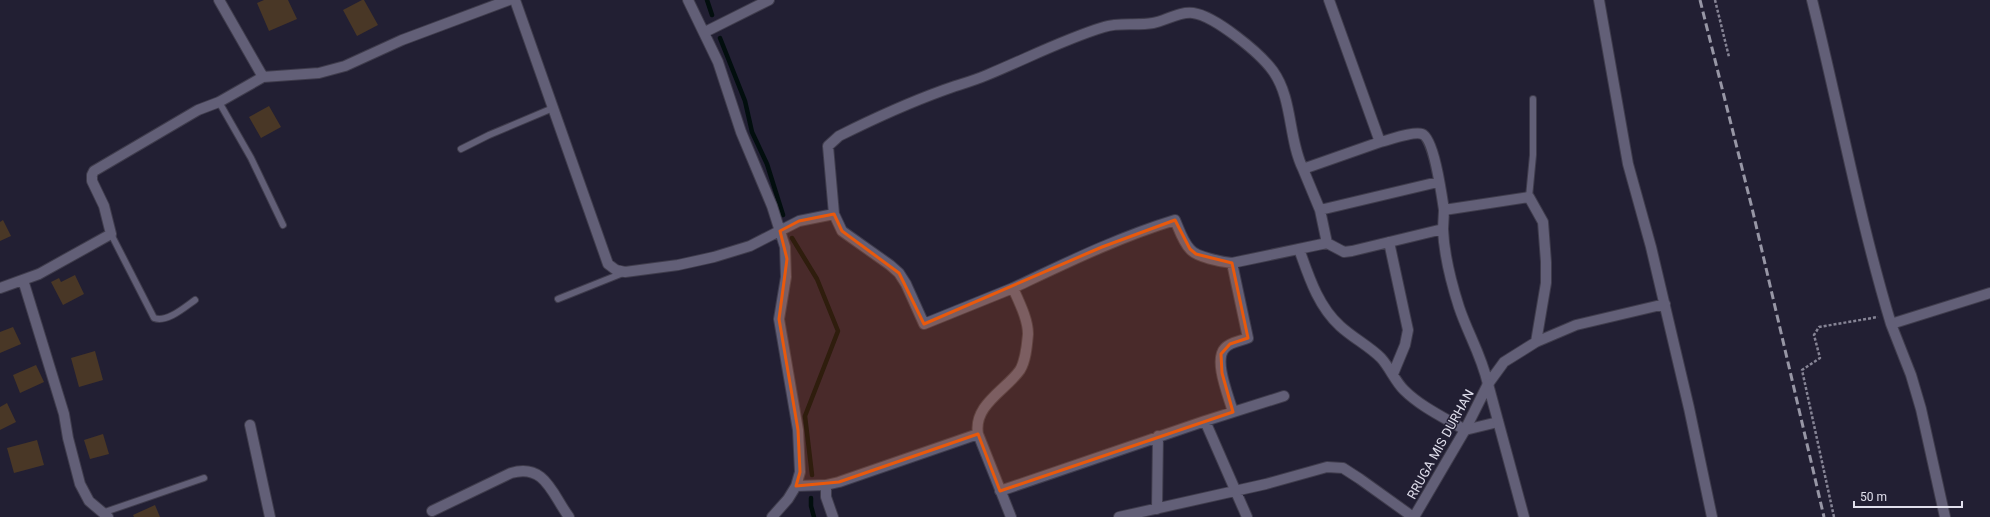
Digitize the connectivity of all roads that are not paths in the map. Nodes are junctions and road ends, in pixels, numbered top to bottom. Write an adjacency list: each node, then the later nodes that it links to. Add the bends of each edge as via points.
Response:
1 (219, 0): 10 (street)
2 (508, 0): 10 (street, via 402,40 345,66 319,73)
3 (515, 0): 13 (street)
4 (688, 0): 9 (street)
5 (769, 0): 9 (street)
6 (1328, 0): 14 (street)
7 (1599, 0): 37 (street, via 1628,164)
8 (1812, 0): 38 (street, via 1863,220)
9 (705, 32): 24 (street)
10 (263, 77): 12 (street)
11 (1533, 99): 18 (lane)
12 (219, 102): 22 (lane); 25 (street, via 198,110 94,171 92,181 106,212)
13 (553, 108): 15 (lane); 30 (street, via 608,264 616,270)
14 (1380, 142): 16 (street); 17 (street, via 1422,134 1430,142)
15 (461, 149)
16 (1302, 169): 19 (street); 21 (street, via 1285,97 1272,70 1215,21 1206,15 1192,13 1154,23 1106,26 988,75 924,98 838,136 828,146)
17 (1438, 182): 19 (street); 20 (street)
18 (1530, 198): 20 (street); 39 (street, via 1543,222 1546,262 1546,283)
19 (1320, 210): 27 (street)
20 (1444, 210): 23 (street)
21 (834, 214): 24 (street, via 799,221); 33 (street, via 842,231 899,273 924,324)
22 (283, 225)
23 (1443, 229): 26 (street); 41 (street, via 1444,244 1459,307 1484,363)
24 (780, 231): 30 (street, via 750,246 714,257); 52 (street, via 787,259 780,319 798,430 800,472)
25 (111, 234): 31 (street, via 64,261); 36 (lane, via 154,318 159,320 169,317)
26 (1389, 242): 27 (street, via 1344,252); 40 (street, via 1408,330 1405,345)
27 (1327, 243): 28 (street)
28 (1299, 249): 29 (street); 40 (street, via 1315,292 1326,310 1340,326 1372,349)
29 (1232, 263): 33 (street, via 1196,254 1190,249 1175,220 1102,247); 43 (street, via 1248,338 1230,344 1220,354 1222,373)
30 (625, 272): 35 (lane)
31 (23, 280): 32 (street); 58 (street, via 64,414 70,450 80,484 89,501)
32 (0, 288)
33 (1013, 288): 48 (street, via 1028,333 1025,358 1020,369 981,412 977,426)
34 (1990, 293): 38 (street)
35 (558, 299)
36 (195, 300)
37 (1665, 304): 39 (street, RRUGA MIS DURHAN, via 1576,325); 68 (street, via 1690,408)
38 (1890, 320): 69 (street, via 1921,409)
39 (1536, 342): 41 (street, RRUGA MIS DURHAN, via 1504,362)
40 (1393, 374): 47 (street, via 1414,399)
41 (1488, 384): 45 (street); 47 (street, RRUGA MIS DURHAN)
42 (1284, 396): 43 (street)
43 (1233, 412): 44 (street)
44 (1204, 420): 49 (street); 54 (street)
45 (1498, 422): 47 (street); 67 (street)
46 (250, 425): 59 (street)
47 (1465, 430): 66 (street, RRUGA MIS DURHAN)
48 (978, 434): 51 (street); 53 (street)
49 (1158, 436): 53 (street); 55 (street)
50 (204, 478): 58 (lane)
51 (826, 485): 52 (street); 62 (street, via 826,497)
52 (796, 486): 61 (street)
53 (1000, 491): 63 (street)
54 (1235, 491): 55 (street); 65 (street); 66 (street, via 1327,466 1343,468)
55 (1157, 509): 57 (street)
56 (432, 511): 60 (street, via 522,469 533,471 544,479)
57 (1147, 514): 64 (street)
58 (105, 515)
59 (270, 517)
60 (569, 517)
61 (772, 517)
62 (833, 517)
63 (1011, 517)
64 (1119, 517)
65 (1248, 517)
66 (1414, 517)
67 (1524, 517)
68 (1712, 517)
69 (1945, 517)

